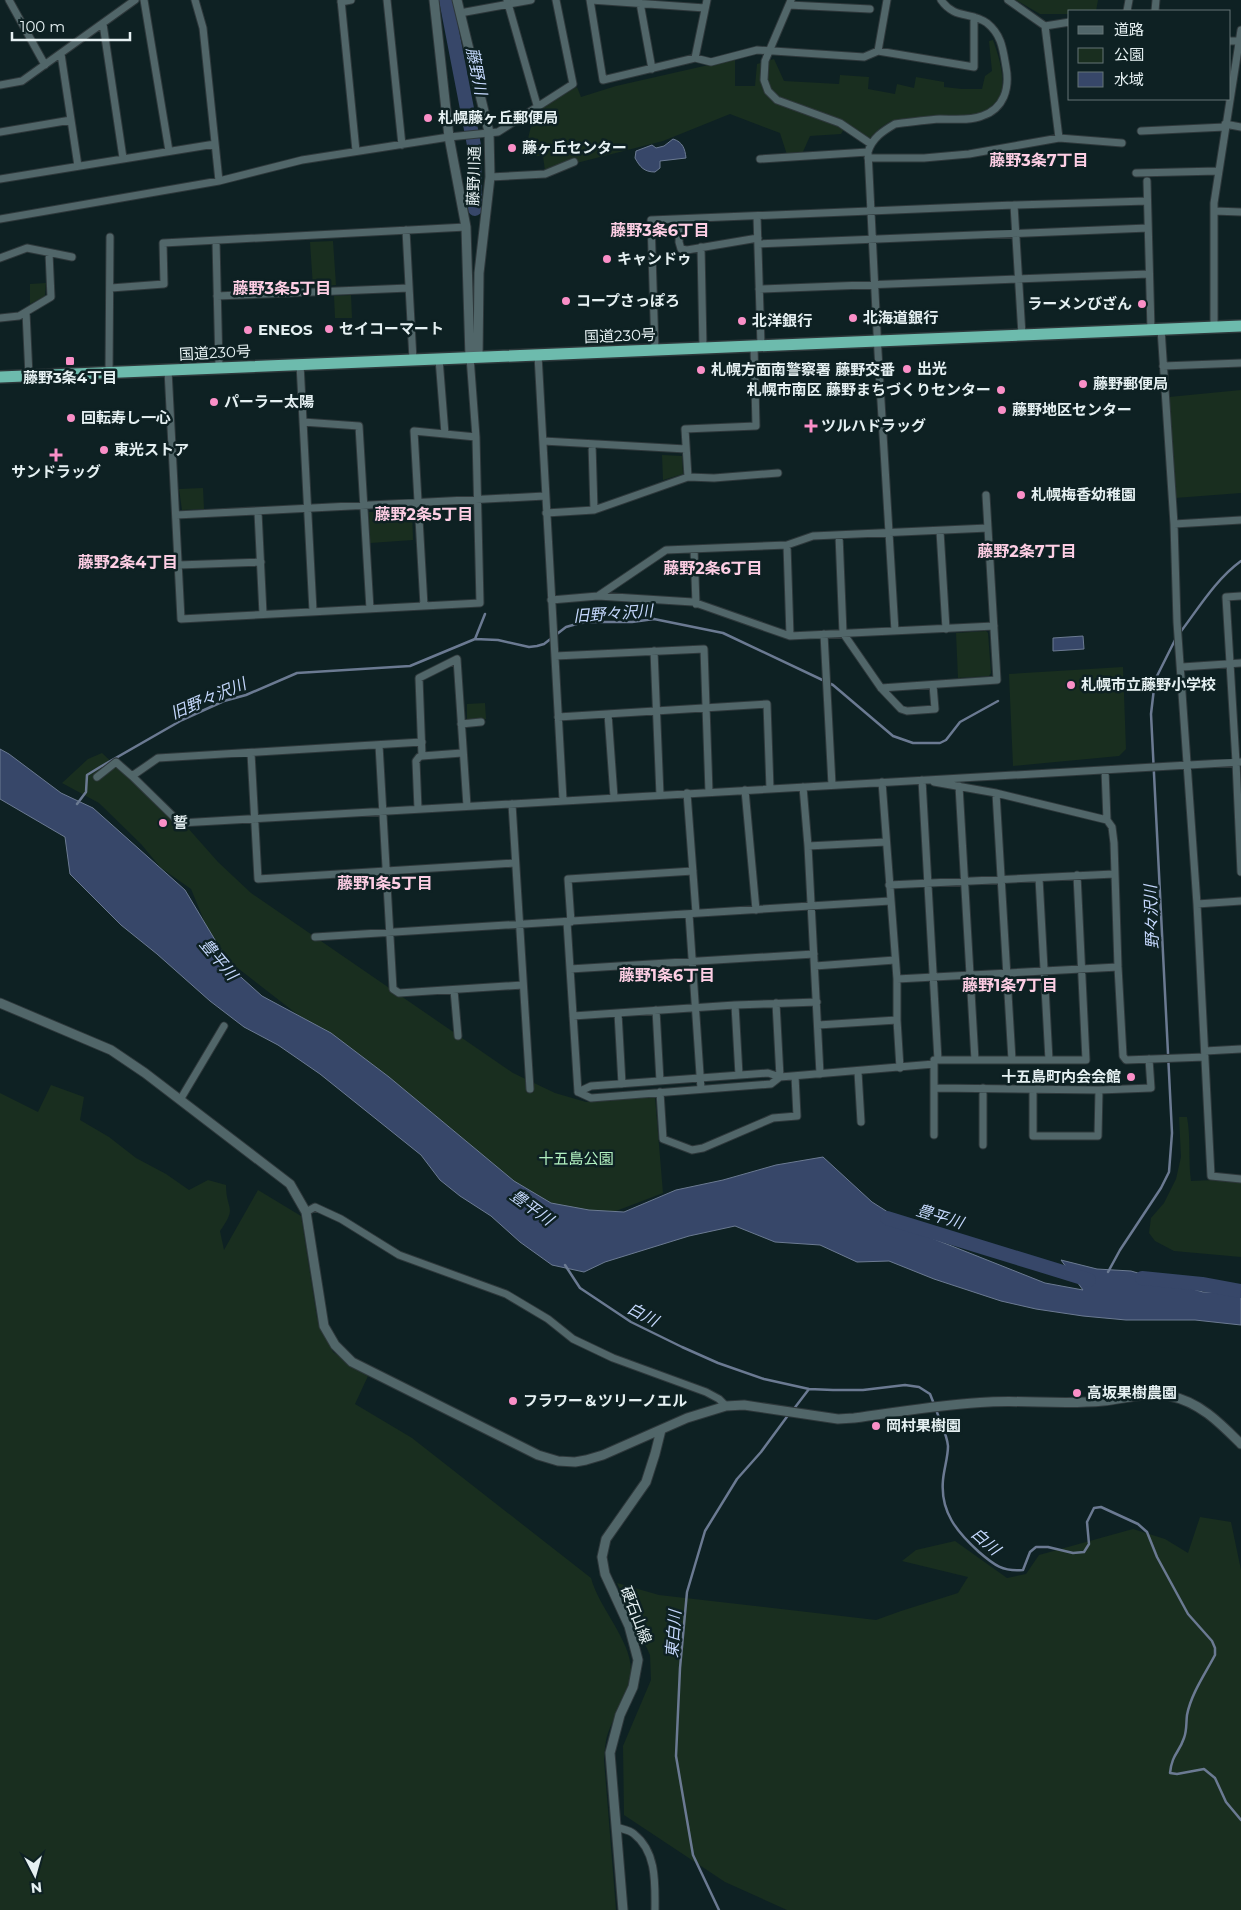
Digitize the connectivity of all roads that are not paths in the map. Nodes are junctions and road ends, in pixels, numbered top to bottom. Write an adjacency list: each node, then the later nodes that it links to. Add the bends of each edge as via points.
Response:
1 (9, 0): 32 (street)
2 (135, 0): 25 (street)
3 (144, 0): 51 (street)
4 (194, 0): 48 (street, via 203,28)
5 (351, 0): 16 (street)
6 (387, 0): 49 (street)
7 (434, 0): 45 (street, 藤野川通)
8 (457, 0): 22 (street, 藤野川通)
9 (532, 0): 17 (street)
10 (556, 0): 38 (street, via 573,84)
11 (591, 0): 19 (street); 33 (street, via 603,80)
12 (707, 0): 20 (street)
13 (887, 0): 28 (street)
14 (941, 0): 23 (street, via 957,14)
15 (1008, 0): 26 (street)
16 (341, 1): 52 (street)
17 (507, 2): 22 (street); 38 (street)
18 (790, 2): 21 (street); 29 (street)
19 (640, 3): 20 (street); 33 (street)
20 (705, 8): 31 (street)
21 (870, 8)
22 (460, 12): 44 (street, 藤野川通)
23 (974, 18): 28 (street, via 974,67); 50 (street, via 986,23 1000,39 1007,91 995,110 981,117 895,124 882,131)
24 (1068, 22): 26 (street)
25 (103, 24): 30 (street); 54 (street)
26 (1045, 26): 46 (street)
27 (1240, 37): 34 (street)
28 (878, 51): 29 (street, via 864,57)
29 (769, 52): 31 (street, via 757,50 711,62); 50 (street, via 764,80 776,100 840,123)
30 (61, 54): 32 (street); 39 (street)
31 (695, 58): 33 (street)
32 (45, 65): 36 (street, via 22,82)
33 (652, 69)
34 (1231, 84): 35 (street)
35 (1241, 84)
36 (0, 85)
37 (1229, 100): 40 (street)
38 (537, 105): 44 (street, via 498,132)
39 (71, 120): 43 (street); 57 (street)
40 (1225, 126): 41 (street); 42 (street); 58 (street)
41 (1241, 127)
42 (1141, 131)
43 (0, 132)
44 (487, 132): 45 (street); 60 (street, 藤野川通)
45 (453, 137): 49 (street); 72 (street, 藤野川通)
46 (1058, 138): 47 (street); 53 (street, via 969,154 924,158)
47 (1122, 143)
48 (215, 144): 51 (street); 62 (street)
49 (402, 144): 52 (street)
50 (870, 144): 53 (street)
51 (170, 151): 54 (street)
52 (356, 151): 62 (street, via 302,160)
53 (868, 155): 55 (street); 66 (street)
54 (123, 158): 57 (street)
55 (760, 159)
56 (574, 162): 60 (street, via 545,174)
57 (78, 166): 61 (street)
58 (1218, 171): 59 (street); 67 (street)
59 (1136, 173)
60 (490, 177): 102 (street, 藤野川通)
61 (0, 179)
62 (219, 181): 70 (street)
63 (1147, 181): 64 (street)
64 (1147, 201): 65 (street); 73 (street)
65 (1014, 205): 66 (street); 75 (street)
66 (870, 211): 69 (street); 77 (street)
67 (1214, 211): 68 (street); 94 (street)
68 (1241, 212)
69 (757, 216): 71 (street); 79 (street)
70 (0, 219)
71 (680, 219): 80 (street, via 681,249); 100 (street, via 651,220)
72 (466, 228): 74 (street); 102 (street, 藤野川通)
73 (1148, 228): 75 (street); 84 (street)
74 (406, 230): 78 (street); 88 (street)
75 (1016, 233): 77 (street); 85 (street)
76 (110, 237): 87 (street)
77 (872, 239): 79 (street); 86 (street)
78 (216, 241): 87 (street, via 163,243 164,284); 90 (street)
79 (758, 241): 80 (street); 89 (street)
80 (700, 247): 99 (street)
81 (49, 253): 82 (street); 83 (street, via 27,248); 91 (street, via 51,297)
82 (72, 257)
83 (0, 258)
84 (1149, 274): 85 (street); 95 (street)
85 (1018, 280): 86 (street); 96 (street)
86 (875, 285): 89 (street); 97 (street)
87 (111, 288): 110 (street)
88 (409, 288): 90 (street); 104 (street)
89 (759, 289): 98 (street)
90 (217, 296): 108 (street)
91 (26, 312): 92 (street); 111 (street)
92 (0, 318)
93 (1241, 326): 94 (highway, 国道230号)
94 (1214, 327): 95 (highway, 国道230号)
95 (1156, 330): 96 (highway, 国道230号); 107 (street)
96 (1022, 335): 97 (highway, 国道230号)
97 (877, 341): 98 (highway, 国道230号); 135 (street)
98 (757, 346): 99 (highway, 国道230号); 118 (street, via 756,426 685,429)
99 (703, 348): 100 (highway, 国道230号)
100 (655, 350): 101 (highway, 国道230号)
101 (538, 355): 102 (highway, 国道230号); 116 (street)
102 (474, 357): 103 (highway, 国道230号); 115 (street)
103 (439, 359): 104 (highway, 国道230号); 114 (street)
104 (413, 360): 106 (highway, 国道230号)
105 (1241, 363): 107 (street)
106 (300, 364): 108 (highway, 国道230号); 113 (street)
107 (1163, 366): 132 (street)
108 (219, 368): 109 (highway, 国道230号)
109 (168, 370): 110 (highway, 国道230号); 130 (street)
110 (109, 372): 111 (highway, 国道230号)
111 (30, 376): 112 (highway, 国道230号)
112 (0, 377)
113 (303, 422): 125 (street, via 359,426); 126 (street)
114 (445, 434): 115 (street); 124 (street, via 414,431)
115 (476, 437): 123 (street)
116 (542, 441): 117 (street); 122 (street)
117 (592, 444): 118 (street); 127 (street)
118 (686, 449): 120 (street)
119 (778, 473): 120 (street)
120 (688, 478): 127 (street)
121 (986, 495): 133 (street)
122 (545, 496): 123 (street); 129 (street)
123 (478, 500): 124 (street); 145 (street, via 480,602)
124 (418, 503): 125 (street); 145 (street)
125 (364, 506): 126 (street); 146 (street)
126 (306, 509): 128 (street); 147 (street)
127 (594, 510): 129 (street)
128 (258, 512): 130 (street); 139 (street)
129 (546, 513): 143 (street)
130 (176, 515): 140 (street)
131 (1241, 520): 132 (street)
132 (1174, 524): 159 (street)
133 (988, 528): 134 (street); 149 (street)
134 (940, 531): 135 (street); 150 (street)
135 (890, 534): 136 (street); 151 (street)
136 (839, 535): 137 (street, via 813,536); 153 (street)
137 (787, 545): 138 (street); 154 (street)
138 (694, 549): 141 (street, via 666,550); 144 (street)
139 (261, 562): 140 (street); 148 (street)
140 (178, 566): 148 (street, via 181,619)
141 (598, 596): 143 (street); 144 (street)
142 (1241, 596): 158 (street, via 1226,596)
143 (551, 600): 156 (street)
144 (696, 604): 154 (street)
145 (424, 606): 146 (street)
146 (370, 609): 147 (street)
147 (313, 612): 148 (street)
148 (263, 614)
149 (994, 626): 150 (street); 160 (street, via 997,680)
150 (946, 629): 151 (street)
151 (895, 631): 153 (street)
152 (824, 634): 153 (street); 154 (street); 180 (street)
153 (843, 634): 161 (street)
154 (790, 636)
155 (654, 651): 156 (street); 162 (street, via 704,649); 163 (street)
156 (555, 656): 165 (street)
157 (1241, 663): 158 (street)
158 (1230, 664): 159 (street); 173 (street)
159 (1182, 667): 174 (street)
160 (933, 685): 161 (street); 161 (street, via 935,709 907,711)
161 (881, 688)
162 (706, 708): 163 (street); 183 (street, via 767,704); 185 (street)
163 (656, 711): 164 (street); 188 (street)
164 (608, 714): 165 (street); 189 (street)
165 (558, 717): 190 (street)
166 (481, 722): 167 (street)
167 (461, 724): 168 (street, via 457,660 419,678); 171 (street)
168 (422, 742): 169 (street); 172 (street)
169 (379, 745): 170 (street); 194 (street)
170 (251, 752): 176 (street, via 158,758); 195 (street)
171 (462, 753): 172 (street); 192 (street)
172 (422, 756): 193 (street, via 416,761)
173 (1239, 762): 174 (street); 202 (street)
174 (1188, 765): 175 (street); 212 (street)
175 (1105, 770): 178 (street); 196 (street)
176 (132, 776): 177 (street, via 116,762); 195 (street, via 180,823)
177 (97, 777)
178 (922, 780): 179 (street); 181 (street); 208 (street)
179 (882, 782): 180 (street); 197 (street)
180 (832, 784): 182 (street)
181 (959, 786): 187 (street); 207 (street)
182 (802, 787): 183 (street); 198 (street)
183 (770, 788): 184 (street)
184 (745, 790): 185 (street); 214 (street)
185 (709, 792): 186 (street)
186 (687, 793): 188 (street); 200 (street)
187 (996, 793): 196 (street); 206 (street)
188 (660, 795): 189 (street)
189 (614, 797): 190 (street)
190 (563, 800): 191 (street)
191 (512, 804): 192 (street); 199 (street)
192 (466, 806): 193 (street)
193 (418, 809): 194 (street)
194 (383, 812): 195 (street); 201 (street)
195 (254, 819): 201 (street, via 258,879)
196 (1107, 820): 203 (street, via 1112,827)
197 (886, 842): 198 (street); 209 (street)
198 (808, 846): 213 (street)
199 (515, 863): 201 (street); 217 (street)
200 (693, 870): 215 (street); 216 (street, via 568,879)
201 (386, 871): 218 (street)
202 (1241, 872)
203 (1114, 874): 204 (street); 224 (street)
204 (1077, 876): 205 (street); 226 (street)
205 (1039, 878): 206 (street); 227 (street)
206 (1001, 880): 207 (street); 228 (street)
207 (964, 881): 208 (street); 229 (street)
208 (928, 883): 209 (street); 230 (street)
209 (889, 885): 210 (street)
210 (890, 901): 213 (street); 222 (street)
211 (1241, 901): 212 (street)
212 (1197, 904): 247 (street)
213 (811, 906): 214 (street); 220 (street)
214 (756, 910): 215 (street)
215 (693, 913): 216 (street); 221 (street)
216 (569, 922): 217 (street); 225 (street)
217 (519, 925): 218 (street); 232 (street)
218 (390, 932): 219 (street); 233 (street, via 393,989 399,993)
219 (315, 937)
220 (814, 954): 221 (street); 223 (street)
221 (692, 960): 225 (street); 238 (street)
222 (896, 960): 223 (street); 231 (street)
223 (815, 966): 234 (street)
224 (1118, 967): 226 (street); 248 (street, via 1123,1056 1126,1060)
225 (570, 969): 241 (street)
226 (1082, 969): 227 (street); 251 (street, via 1086,1060)
227 (1043, 972): 228 (street); 251 (street)
228 (1007, 973): 229 (street); 250 (street)
229 (970, 975): 230 (street); 249 (street)
230 (934, 977): 231 (street); 252 (street)
231 (897, 980): 242 (street)
232 (523, 985): 233 (street); 264 (street)
233 (454, 990): 245 (street)
234 (816, 1002): 236 (street); 243 (street)
235 (0, 1003): 270 (street, via 111,1050)
236 (776, 1003): 237 (street); 258 (street)
237 (735, 1005): 238 (street); 256 (street)
238 (696, 1008): 239 (street); 259 (street)
239 (656, 1010): 240 (street); 260 (street)
240 (618, 1013): 241 (street); 261 (street)
241 (573, 1016): 268 (street)
242 (897, 1020): 243 (street); 253 (street)
243 (818, 1025): 255 (street)
244 (224, 1026): 270 (street)
245 (458, 1036)
246 (1241, 1049): 247 (street)
247 (1205, 1054): 248 (street); 274 (street, via 1211,1176)
248 (1152, 1059): 267 (street, via 1151,1088)
249 (975, 1060): 250 (street); 252 (street)
250 (1012, 1060): 251 (street)
251 (1050, 1060)
252 (936, 1062): 253 (street); 262 (street)
253 (900, 1068): 254 (street)
254 (858, 1072): 255 (street); 271 (street)
255 (820, 1074): 257 (street)
256 (739, 1075): 258 (street, via 768,1073); 259 (street)
257 (795, 1076): 258 (street); 269 (street, via 797,1116 773,1118 692,1150 663,1139)
258 (780, 1077): 265 (street, via 771,1084)
259 (700, 1078): 260 (street); 265 (street)
260 (660, 1081): 261 (street)
261 (622, 1084): 268 (street, via 591,1086)
262 (935, 1088): 263 (street); 272 (street)
263 (983, 1088): 266 (street); 273 (street)
264 (530, 1089)
265 (701, 1089): 269 (street)
266 (1033, 1089): 267 (street); 267 (street, via 1033,1136 1098,1136)
267 (1098, 1090)
268 (578, 1092): 269 (street, via 591,1098)
269 (660, 1092)
270 (180, 1100): 275 (street, via 290,1184)
271 (861, 1122)
272 (934, 1135)
273 (983, 1145)
274 (1241, 1179)
275 (306, 1212): 276 (street, via 315,1207 399,1255 506,1294 548,1319 573,1339 613,1358 706,1392); 277 (street, via 324,1326 335,1345 352,1362 538,1455 558,1461 576,1462 602,1455)
276 (726, 1406): 277 (street); 278 (street, via 744,1404 838,1419 991,1402 1085,1402 1145,1395 1170,1396 1191,1403 1211,1416)
277 (661, 1430): 279 (street, 硬石山線, via 646,1482 606,1539 602,1557 605,1574 628,1626 638,1660 633,1687 620,1715 610,1753)
278 (1241, 1444)
279 (616, 1827): 280 (street, 硬石山線); 281 (street, via 634,1833 649,1852 653,1866)
280 (623, 1910)
281 (655, 1910)

